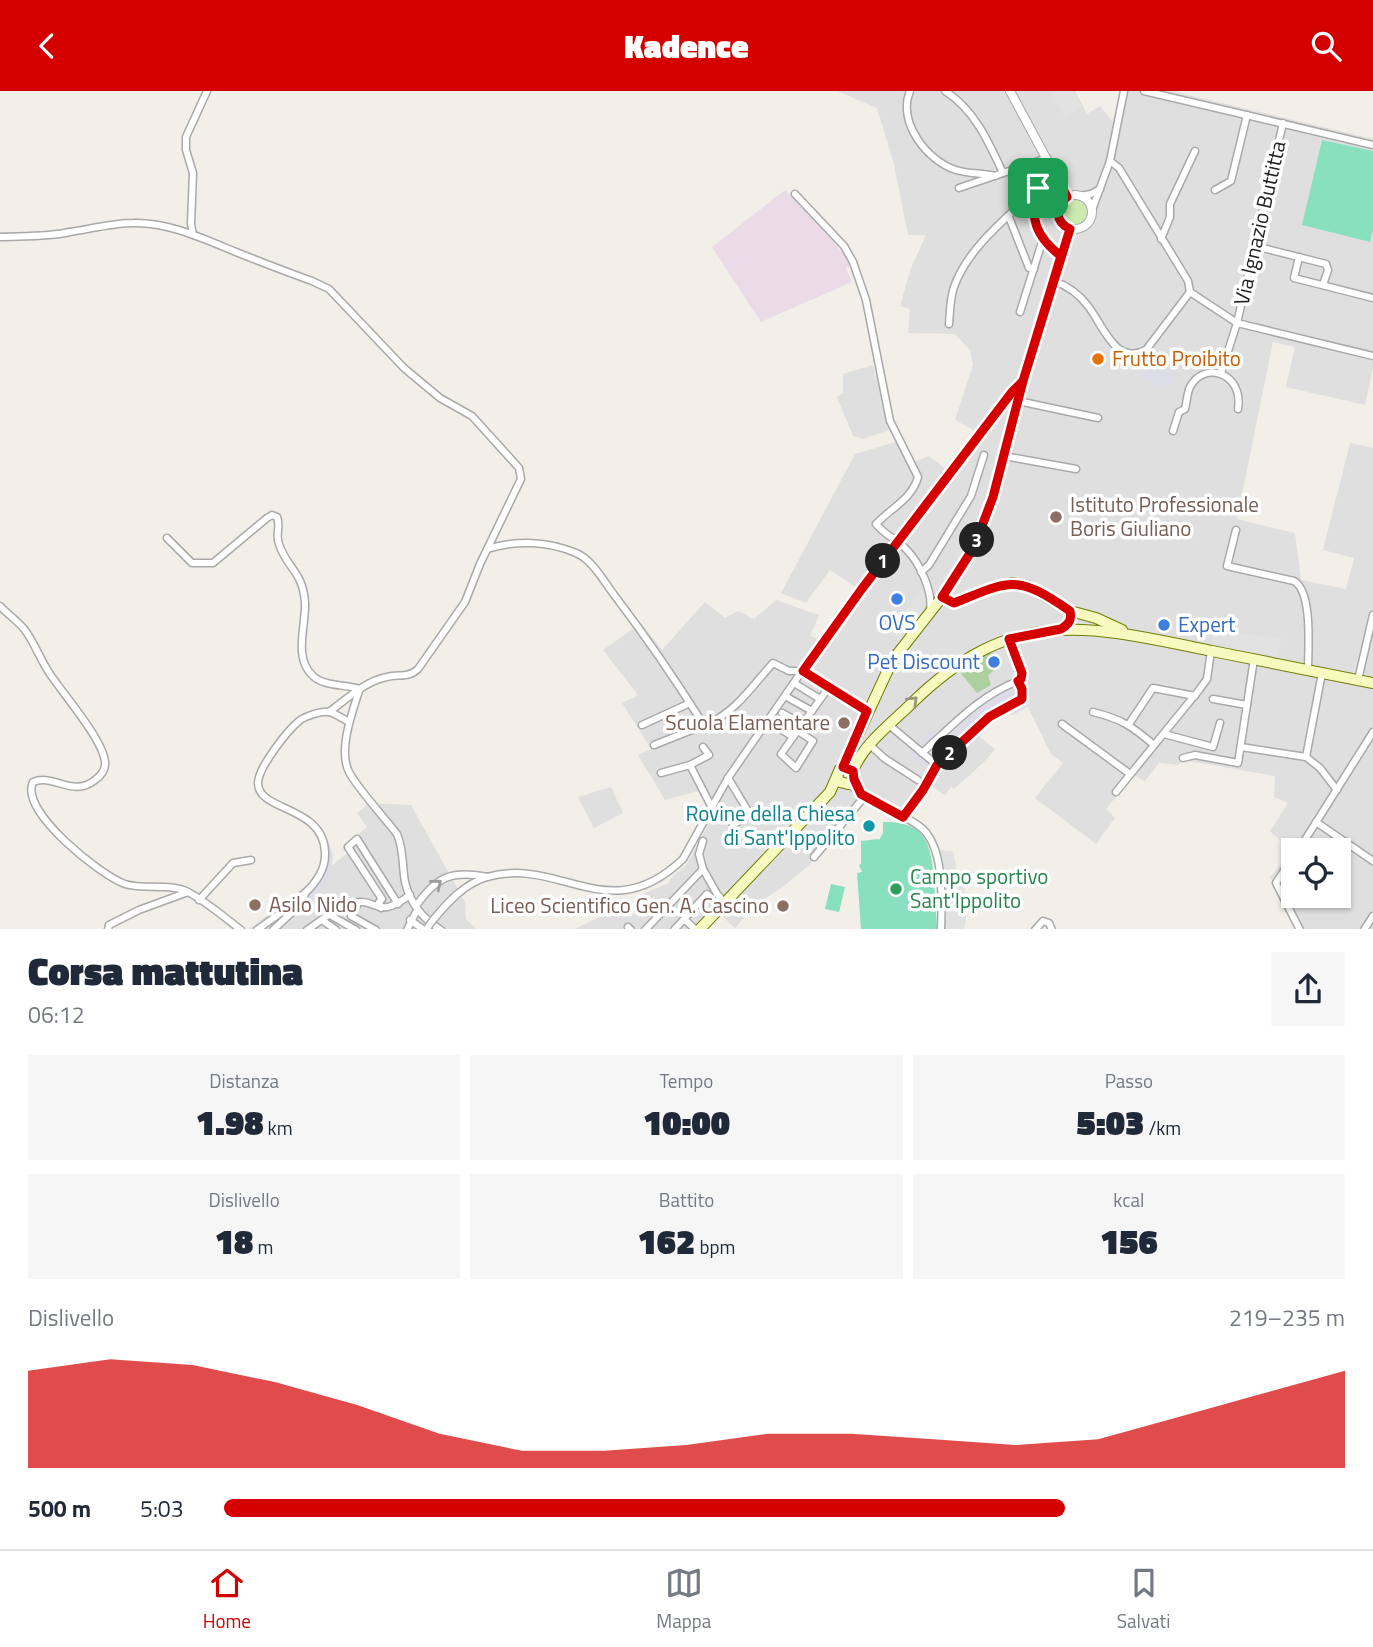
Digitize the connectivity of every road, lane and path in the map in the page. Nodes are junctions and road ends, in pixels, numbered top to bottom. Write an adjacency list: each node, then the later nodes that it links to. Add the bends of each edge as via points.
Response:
1 (206, 91): 25 (street, via 186,137 193,173)
2 (910, 91): 14 (street, via 906,114 930,155 957,170)
3 (945, 91): 14 (street, via 972,115)
4 (1010, 91): 11 (street)
5 (1124, 91): 12 (street)
6 (1144, 91): 7 (street)
7 (1247, 115): 8 (street); 18 (street, via 1231,181)
8 (1283, 123): 9 (street); 29 (street, Via Ignazio Buttitta)
9 (1373, 145)
10 (1195, 151): 28 (street, via 1170,204)
11 (1047, 158): 13 (street); 14 (street)
12 (1110, 161): 17 (street); 28 (street)
13 (1054, 171): 16 (street); 21 (street)
14 (999, 174): 15 (street)
15 (959, 188)
16 (1038, 188): 23 (street); 27 (street, via 1033,202)
17 (1100, 189): 20 (street); 22 (street)
18 (1215, 190)
19 (795, 194): 52 (street, via 844,246 853,262 866,300 890,421 918,477 907,498 876,524)
20 (1080, 196): 21 (street); 22 (street)
21 (1067, 197): 24 (street, via 1057,211 1060,222)
22 (1092, 210): 24 (street, via 1087,225)
23 (1009, 216): 32 (street, via 1029,268); 39 (street, via 961,272)
24 (1070, 229): 30 (street)
25 (193, 235): 26 (street, via 134,223); 53 (street, via 329,289 404,368 472,417 521,473)
26 (0, 237)
27 (1043, 239): 30 (street); 32 (street)
28 (1161, 239): 35 (street, via 1188,281)
29 (1255, 246): 31 (street); 38 (street, Via Ignazio Buttitta)
30 (1061, 256): 33 (street)
31 (1299, 257): 34 (street, via 1326,264); 34 (street, via 1294,278)
32 (1034, 269): 37 (street)
33 (1054, 281): 35 (street, via 1074,291 1114,346 1130,354 1146,350); 42 (street)
34 (1323, 285): 36 (street)
35 (1190, 292): 38 (street)
36 (1373, 298)
37 (1020, 312)
38 (1237, 323): 40 (street); 41 (street, Via Ignazio Buttitta)
39 (949, 324)
40 (1373, 356)
41 (1221, 373): 44 (street, via 1238,389); 46 (street, via 1205,374 1190,386)
42 (1023, 381): 43 (street); 52 (street)
43 (1018, 401): 45 (street); 48 (street)
44 (1238, 409)
45 (1098, 418)
46 (1173, 432)
47 (984, 455): 54 (street, via 966,505)
48 (1004, 456): 49 (street); 56 (street, via 974,547)
49 (1076, 468)
50 (1236, 530): 67 (street, via 1227,566 1294,581 1302,588 1307,605)
51 (167, 538): 75 (street, via 192,563 213,563 267,517 277,517 279,544 301,580 306,667 318,680)
52 (897, 543): 54 (street); 68 (street)
53 (487, 549): 75 (street, via 465,602 418,669); 80 (street, via 525,542 587,559)
54 (921, 572): 55 (street)
55 (928, 588): 56 (street); 60 (street)
56 (942, 597): 57 (main road); 60 (main road)
57 (954, 603): 59 (main road, via 1012,583 1028,586); 60 (main road)
58 (0, 606): 132 (street, via 26,630 48,670 95,735 106,761 96,780 86,786 37,779 31,790 38,811 67,842 120,882 136,888)
59 (1070, 611): 62 (main road, via 1096,618); 63 (main road, via 1070,621)
60 (930, 612): 83 (main road, via 900,647)
61 (1373, 615): 70 (street)
62 (1106, 627): 63 (main road); 65 (main road)
63 (1061, 629): 64 (main road)
64 (1009, 639): 71 (street, via 1022,673); 94 (main road, one-way to 64, via 953,667)
65 (1211, 651): 66 (main road); 77 (street, via 1207,679)
66 (1254, 659): 67 (main road); 81 (street)
67 (1308, 670): 69 (main road)
68 (803, 671): 72 (street); 74 (street); 89 (street, via 789,671 773,663 739,702)
69 (1322, 673): 70 (main road); 106 (street)
70 (1358, 680): 73 (main road)
71 (1018, 681): 104 (street, via 977,703); 109 (street, via 1022,699 989,717)
72 (794, 683): 76 (street); 78 (street)
73 (1373, 683)
74 (829, 687): 78 (street); 83 (street)
75 (360, 689): 84 (street); 87 (street)
76 (785, 696): 82 (street); 113 (street)
77 (1195, 696): 91 (street, via 1153,688); 97 (street)
78 (820, 699): 82 (street)
79 (1213, 699): 81 (street)
80 (690, 703): 89 (street); 92 (street)
81 (1247, 705): 103 (street)
82 (812, 711): 95 (street)
83 (867, 711): 112 (main road)
84 (329, 712): 87 (street); 133 (street, via 300,720 268,759 258,785 264,797 306,818 321,836 325,860)
85 (1093, 712): 91 (street)
86 (782, 713): 95 (street)
87 (349, 722): 135 (street, via 349,772 397,834)
88 (1220, 723): 98 (street, via 1213,747)
89 (707, 724): 100 (street)
90 (1062, 724): 111 (street)
91 (1129, 724): 101 (street)
92 (642, 725)
93 (774, 725): 95 (street)
94 (889, 725): 99 (main road); 104 (street)
95 (798, 731): 95 (street, via 813,741 796,768 781,754)
96 (1373, 732): 115 (street)
97 (1164, 734): 98 (street); 101 (street)
98 (1197, 743): 105 (street)
99 (870, 744): 112 (main road); 114 (street)
100 (654, 745)
101 (1154, 745): 111 (street)
102 (703, 747): 108 (street, via 709,755)
103 (1241, 747): 105 (street, via 1238,763); 106 (street)
104 (922, 753): 109 (street)
105 (1195, 755): 107 (street)
106 (1306, 757): 115 (street)
107 (1183, 758)
108 (690, 765): 110 (street); 118 (street)
109 (937, 765): 119 (street)
110 (661, 773)
111 (1130, 774): 116 (street)
112 (846, 777): 117 (street); 139 (main road)
113 (728, 778): 118 (street); 121 (street, via 748,811)
114 (918, 780)
115 (1337, 790): 120 (street)
116 (1116, 792)
117 (863, 795): 119 (street); 124 (street)
118 (712, 806): 130 (street, via 674,870 635,893 613,897 534,877)
119 (903, 817): 162 (street, via 926,832 936,849)
120 (1316, 822): 122 (street); 126 (street)
121 (733, 825)
122 (1306, 838)
123 (703, 841): 127 (street, via 699,854)
124 (814, 857)
125 (251, 860): 136 (street, via 233,863)
126 (1373, 861)
127 (703, 869): 139 (street); 159 (street)
128 (465, 874): 130 (street); 131 (street); 141 (street, one-way to 128, via 436,882)
129 (1281, 875): 134 (street, via 1276,883)
130 (488, 877): 131 (street)
131 (472, 883): 157 (street, bridge)
132 (188, 892): 136 (street); 149 (street, via 127,915)
133 (305, 893): 151 (street); 152 (street, via 303,902)
134 (1281, 893)
135 (410, 895): 138 (street); 141 (street)
136 (200, 900): 150 (street)
137 (358, 902): 140 (street); 143 (street); 155 (street, via 351,916)
138 (398, 904): 140 (street); 140 (street, via 357,839 348,847 383,899)
139 (723, 905): 145 (street, via 707,894); 161 (main road)
140 (381, 908)
141 (417, 908): 147 (street); 158 (street)
142 (1289, 908): 165 (street)
143 (330, 915): 146 (street); 154 (street)
144 (1373, 916): 166 (street)
145 (684, 919): 160 (street); 161 (street)
146 (322, 920): 148 (street); 153 (street)
147 (410, 920): 156 (street); 157 (street)
148 (314, 928)
149 (108, 929)
150 (241, 929)
151 (257, 929)
152 (273, 929)
153 (336, 929)
154 (356, 929)
155 (376, 929)
156 (407, 929)
157 (426, 929)
158 (441, 929)
159 (645, 929)
160 (674, 929)
161 (697, 929)
162 (942, 929)
163 (1035, 929): 164 (street, via 1043,922)
164 (1052, 929)
165 (1300, 929)
166 (1364, 929)

